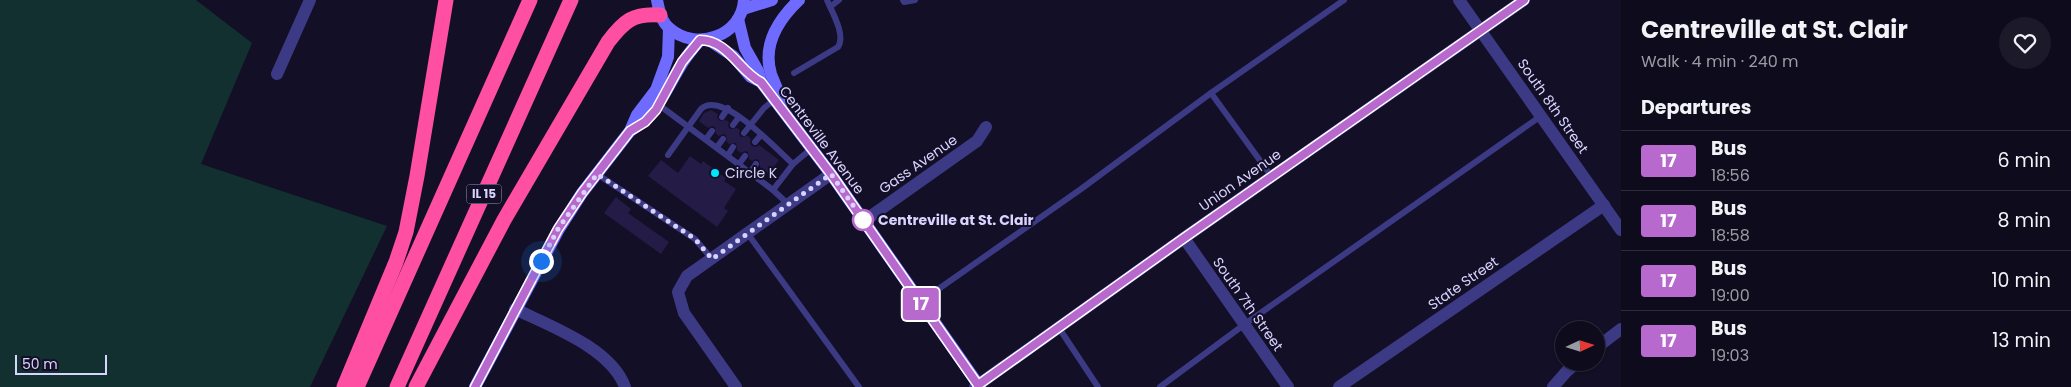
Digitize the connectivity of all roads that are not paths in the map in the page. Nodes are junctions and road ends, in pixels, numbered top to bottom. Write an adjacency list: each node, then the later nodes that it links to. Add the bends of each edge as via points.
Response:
1 (310, 0): 21 (street)
2 (446, 0): 70 (highway, via 406,232)
3 (530, 0): 71 (highway, IL 15)
4 (571, 0): 72 (highway, IL 15)
5 (657, 0): 16 (main road)
6 (772, 0): 15 (main road)
7 (800, 0): 25 (main road, via 782,17 772,35 770,66 778,87)
8 (840, 0): 14 (lane)
9 (903, 0): 10 (lane)
10 (915, 0)
11 (1344, 0): 23 (lane)
12 (1459, 0): 18 (street, South 8th Street)
13 (1524, 0): 18 (street, Union Avenue)
14 (828, 3): 20 (lane, via 840,35 838,47)
15 (742, 9): 19 (main road, via 724,33); 22 (main road, Centreville Avenue, via 745,48)
16 (660, 15): 17 (main road); 73 (highway, via 635,16 624,23 608,42 504,220)
17 (669, 28): 19 (main road, Centreville Avenue, via 683,37); 34 (main road, via 668,57 662,76)
18 (1481, 30): 28 (street, South 8th Street); 53 (street, Union Avenue)
19 (705, 40): 22 (main road, Centreville Avenue, via 733,56 751,77); 24 (main road, via 682,62)
20 (794, 73)
21 (277, 74)
22 (761, 82): 25 (main road, Centreville Avenue)
23 (1211, 93): 53 (lane); 62 (lane)
24 (659, 105): 31 (lane); 34 (main road, via 645,122)
25 (778, 105): 32 (lane, via 764,108); 43 (main road, Centreville Avenue)
26 (728, 108): 27 (lane); 29 (lane); 31 (lane, via 705,105)
27 (739, 116): 30 (lane); 32 (lane)
28 (1541, 116): 56 (street, South 8th Street); 64 (lane)
29 (722, 117)
30 (733, 125)
31 (688, 126): 38 (lane); 44 (lane)
32 (750, 126): 36 (lane); 37 (lane)
33 (986, 127): 57 (street, Gass Avenue, via 977,141)
34 (630, 131): 51 (main road)
35 (712, 131): 38 (lane)
36 (744, 133)
37 (761, 135): 40 (lane); 49 (lane, via 769,148)
38 (706, 139): 41 (lane)
39 (723, 139): 41 (lane)
40 (755, 142)
41 (717, 147): 45 (lane)
42 (734, 147): 45 (lane)
43 (812, 149): 49 (lane); 52 (main road, Centreville Avenue)
44 (668, 155)
45 (728, 156): 47 (lane)
46 (745, 156): 47 (lane)
47 (739, 164): 50 (lane)
48 (756, 164): 50 (lane)
49 (793, 164): 54 (lane)
50 (750, 173): 54 (lane)
51 (597, 174): 61 (lane, via 695,239); 63 (main road, via 558,229)
52 (831, 174): 55 (street); 57 (main road, Centreville Avenue)
53 (1272, 177): 60 (street, Union Avenue)
54 (773, 190): 55 (lane)
55 (789, 205): 59 (street)
56 (1604, 205): 58 (street, South 8th Street); 81 (street, State Street)
57 (864, 221): 62 (main road, Centreville Avenue)
58 (1621, 230)
59 (748, 234): 61 (street); 77 (lane)
60 (1184, 238): 64 (street, South 7th Street); 65 (street, Union Avenue)
61 (712, 259): 76 (street, via 687,276 678,292 684,313)
62 (920, 302): 69 (main road, Centreville Avenue)
63 (515, 309): 74 (main road); 75 (street, via 576,339 604,358 621,376)
64 (1244, 324): 79 (lane); 80 (street, South 7th Street)
65 (1059, 328): 69 (street, Union Avenue); 78 (lane)
66 (1621, 329): 67 (street)
67 (1605, 341)
68 (1567, 371): 82 (street)
69 (978, 386)
70 (344, 387)
71 (356, 387)
72 (397, 387)
73 (416, 387)
74 (475, 387)
75 (625, 387)
76 (736, 387)
77 (859, 387)
78 (1098, 387)
79 (1160, 387)
80 (1288, 387)
81 (1339, 387)
82 (1553, 387)

